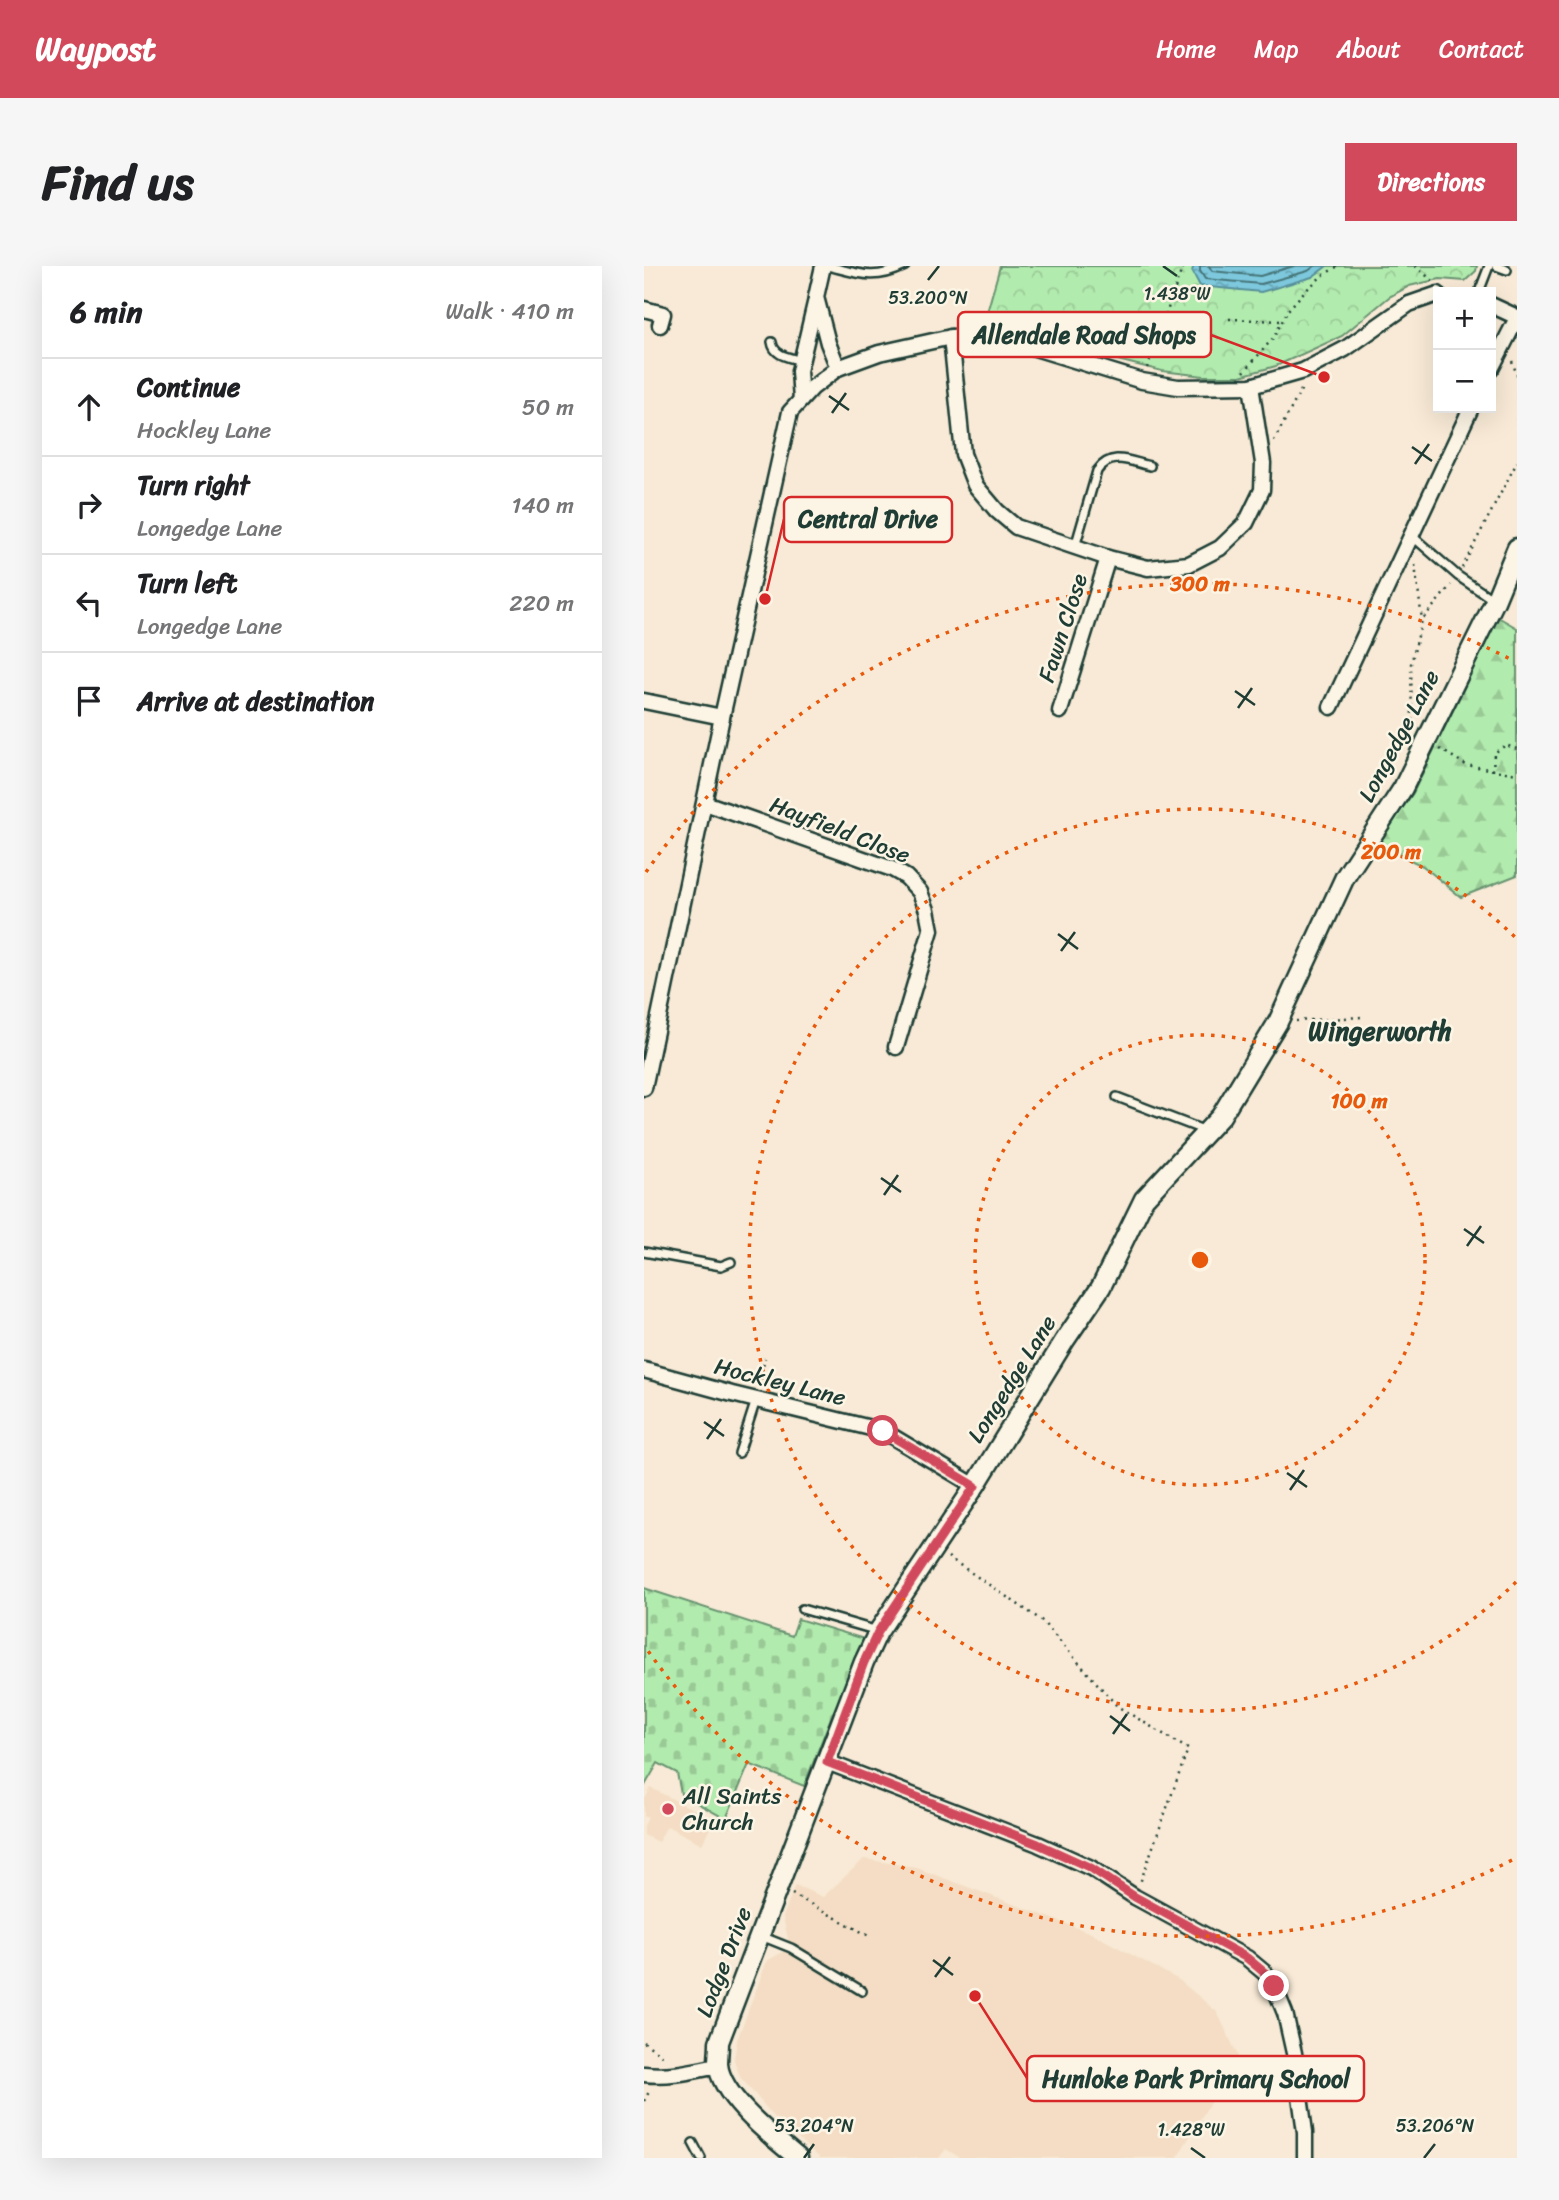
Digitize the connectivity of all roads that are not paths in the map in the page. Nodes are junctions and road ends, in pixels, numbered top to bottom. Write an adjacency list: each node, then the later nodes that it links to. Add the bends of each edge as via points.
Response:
1 (826, 266): 2 (lane, via 864,275 887,275); 8 (street)
2 (905, 266)
3 (1489, 266): 6 (lane)
4 (1496, 266): 5 (lane)
5 (1507, 270)
6 (1481, 287)
7 (1433, 292): 18 (street, via 1313,366)
8 (816, 297): 16 (street); 17 (street)
9 (1496, 308): 11 (street)
10 (644, 309): 12 (street, via 663,314)
11 (1517, 318): 15 (street)
12 (660, 325)
13 (951, 337): 17 (street, via 879,353); 18 (street, via 987,336 1178,387); 23 (street, via 963,454 975,485 1016,527)
14 (772, 342): 16 (lane, via 777,353)
15 (1496, 359)
16 (801, 361): 19 (street)
17 (838, 368): 19 (street)
18 (1251, 386): 25 (street, via 1263,463 1262,490 1245,523 1220,548 1189,564 1148,568)
19 (801, 400): 30 (street, via 790,412)
20 (1469, 413): 22 (street)
21 (1150, 466): 23 (lane, via 1112,458 1102,464)
22 (1410, 534): 26 (lane); 28 (street)
23 (1074, 547): 25 (street)
24 (1517, 548): 26 (street, Longedge Lane)
25 (1108, 558): 29 (street, Fawn Close)
26 (1495, 601): 35 (street, Longedge Lane, via 1403,788 1345,877 1278,1022)
27 (644, 701): 30 (street)
28 (1331, 707)
29 (1060, 710)
30 (722, 717): 31 (street)
31 (705, 803): 32 (street, Hayfield Close, via 892,869 920,892 931,930); 33 (street)
32 (896, 1047)
33 (644, 1088)
34 (1117, 1097): 35 (lane)
35 (1206, 1131): 41 (street, Longedge Lane, via 1143,1199 1101,1287)
36 (644, 1252): 37 (lane, via 721,1266)
37 (731, 1262)
38 (644, 1370): 39 (street, Hockley Lane)
39 (756, 1400): 40 (lane); 41 (street, Hockley Lane, via 883,1431)
40 (738, 1453)
41 (975, 1486): 43 (street, Longedge Lane)
42 (802, 1609): 43 (lane)
43 (878, 1632): 44 (street, Longedge Lane)
44 (827, 1762): 45 (street, Lodge Drive); 52 (street, via 1091,1868 1247,1958 1274,1986 1285,2013 1305,2132)
45 (760, 1936): 46 (lane, via 791,1948); 47 (street, Lodge Drive, via 719,2042)
46 (862, 1991)
47 (718, 2066): 48 (street, via 680,2074); 51 (street, via 732,2097)
48 (644, 2074)
49 (693, 2143): 50 (lane)
50 (701, 2158)
51 (798, 2158)
52 (1305, 2158)

